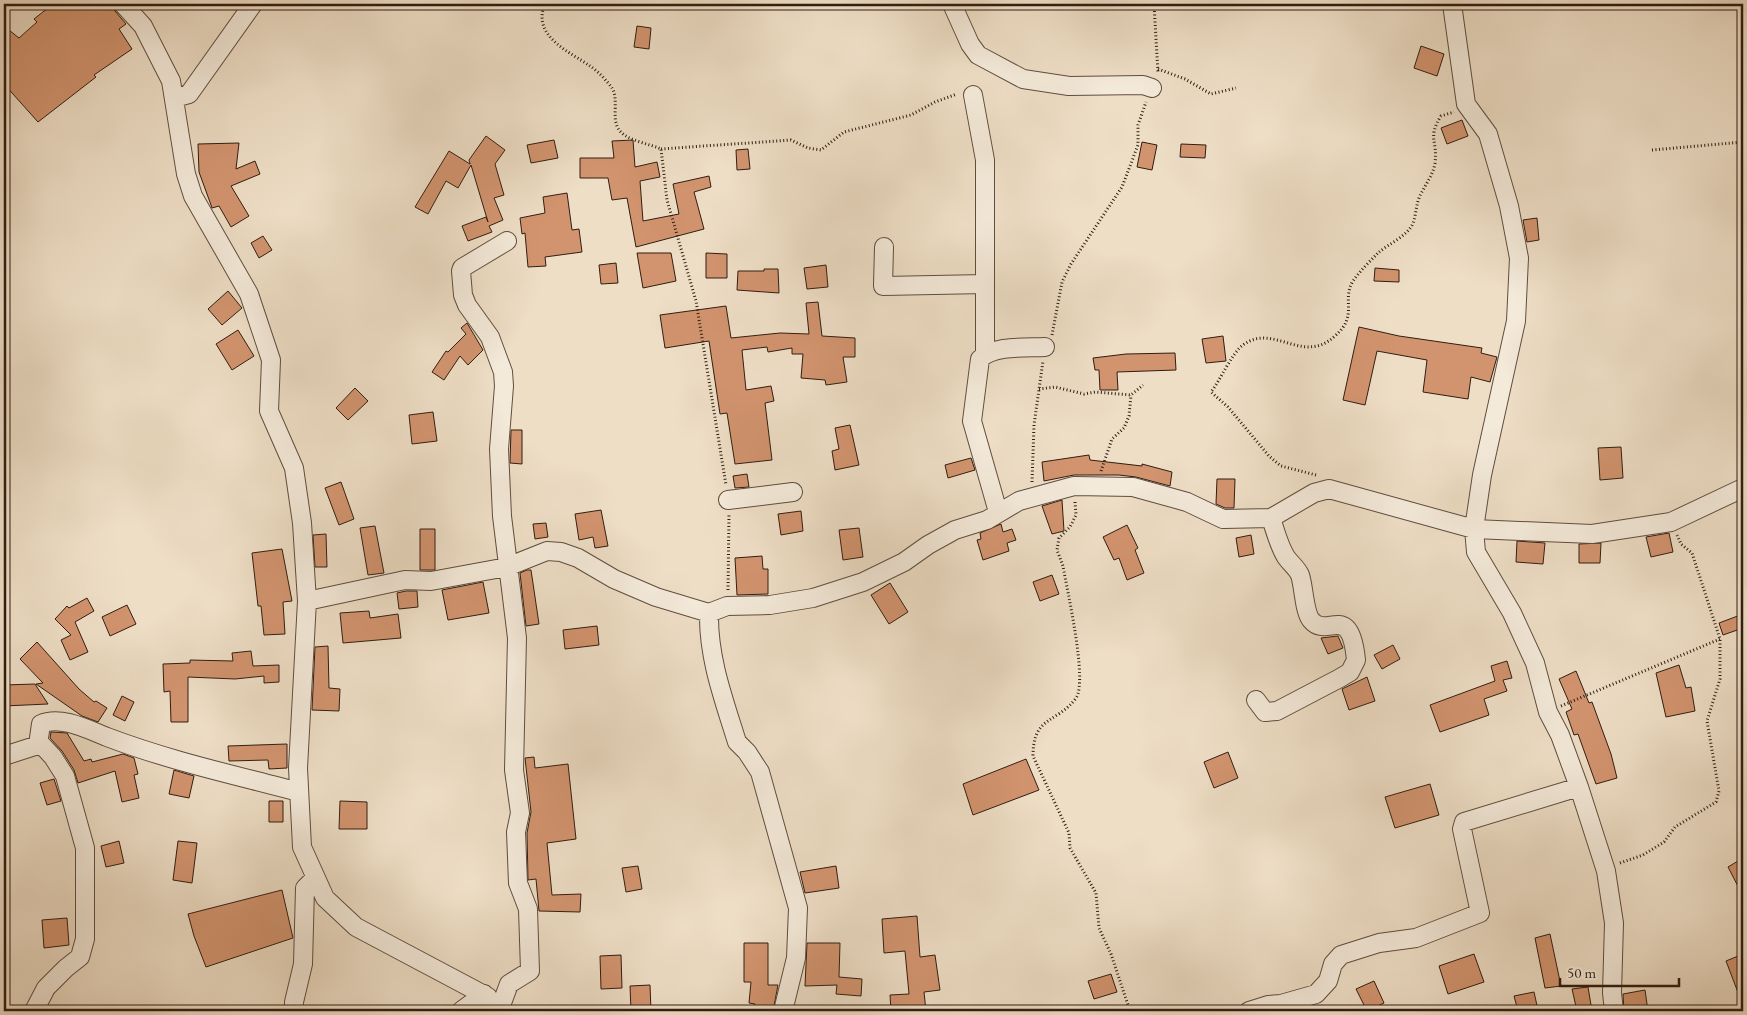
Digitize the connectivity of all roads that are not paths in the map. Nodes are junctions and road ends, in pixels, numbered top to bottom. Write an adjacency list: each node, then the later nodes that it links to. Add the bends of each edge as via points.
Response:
1 (123, 4): 7 (street, via 143,26 157,50 171,81)
2 (253, 4): 7 (street, via 189,94)
3 (952, 4): 5 (street, via 978,55 1023,80 1069,86 1143,85)
4 (1452, 4): 18 (street, via 1466,104 1488,134 1509,206 1519,258 1516,321 1482,475)
5 (1152, 88)
6 (973, 95): 10 (street, via 985,160)
7 (174, 98): 20 (street, via 186,174 193,196 249,294 271,360 269,411 294,468 302,524)
8 (507, 241): 19 (street, via 461,271 463,295 490,337 503,372 499,449)
9 (884, 248): 10 (street, via 884,286)
10 (985, 284): 12 (street)
11 (1045, 347): 12 (street)
12 (985, 354): 16 (street, via 980,359 972,421)
13 (1743, 488): 18 (street, via 1671,522 1592,534)
14 (793, 492): 15 (street)
15 (728, 500)
16 (998, 512): 17 (street, via 1036,495 1074,486 1095,486 1133,487 1187,502 1223,519); 21 (street, via 987,520 955,530 904,562 863,582 813,598 770,605 727,606)
17 (1271, 518): 18 (street, via 1314,493 1330,489); 22 (street, via 1285,556 1300,574 1310,619 1325,627 1344,625 1355,652 1354,666 1350,672 1277,711 1265,712)
18 (1474, 529): 25 (street, via 1476,552 1512,613 1535,663 1548,712)
19 (507, 567): 20 (street, via 431,581 405,580); 21 (street, via 547,551 561,552 656,597); 33 (street, via 516,638 514,770 520,813 516,832 518,883 528,909 530,971 509,984)
20 (307, 601): 26 (street)
21 (709, 613): 34 (street, via 708,635 712,656 734,733 760,772 798,908 796,958)
22 (1256, 700)
23 (40, 743): 24 (street); 26 (street, via 40,728 44,723 73,724 155,755); 29 (street, via 65,776 85,848 85,939 80,957 46,988)
24 (4, 756)
25 (1579, 787): 35 (street, via 1464,822 1462,829 1480,913 1416,938 1379,943 1341,955 1333,964 1328,981 1316,994); 36 (street, via 1606,870 1614,923)
26 (299, 792): 27 (street, via 302,847)
27 (315, 878): 28 (street, via 325,898 356,926); 30 (street, via 305,888 303,964)
28 (484, 994): 31 (street); 32 (street)
29 (34, 1011)
30 (294, 1011)
31 (461, 1011)
32 (493, 1011)
33 (500, 1011)
34 (783, 1011)
35 (1249, 1011)
36 (1614, 1011)

